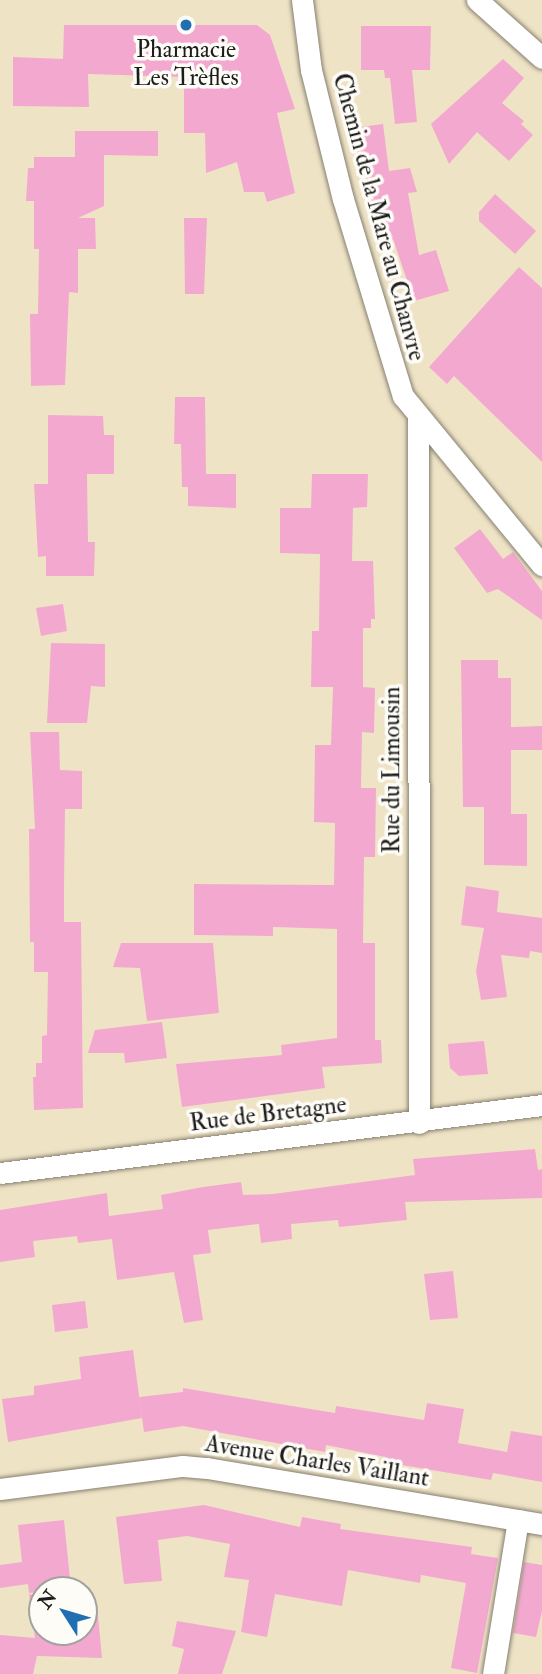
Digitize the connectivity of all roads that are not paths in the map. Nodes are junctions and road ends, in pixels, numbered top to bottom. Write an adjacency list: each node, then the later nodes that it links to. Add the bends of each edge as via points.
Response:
1 (302, 0): 4 (street, Chemin de la Mare au Chanvre, via 312,70 366,283 403,396)
2 (477, 0): 3 (street)
3 (542, 58)
4 (418, 417): 5 (street, Chemin de la Mare au Chanvre); 7 (street, Rue du Limousin)
5 (542, 565)
6 (542, 1105): 7 (street, Rue de Bretagne)
7 (419, 1123): 8 (street, Rue de Bretagne)
8 (0, 1173)
9 (0, 1489): 10 (street, Avenue Charles Vaillant, via 183,1466)
10 (518, 1520): 11 (street, Avenue Charles Vaillant); 12 (street)
11 (542, 1524)
12 (493, 1674)

